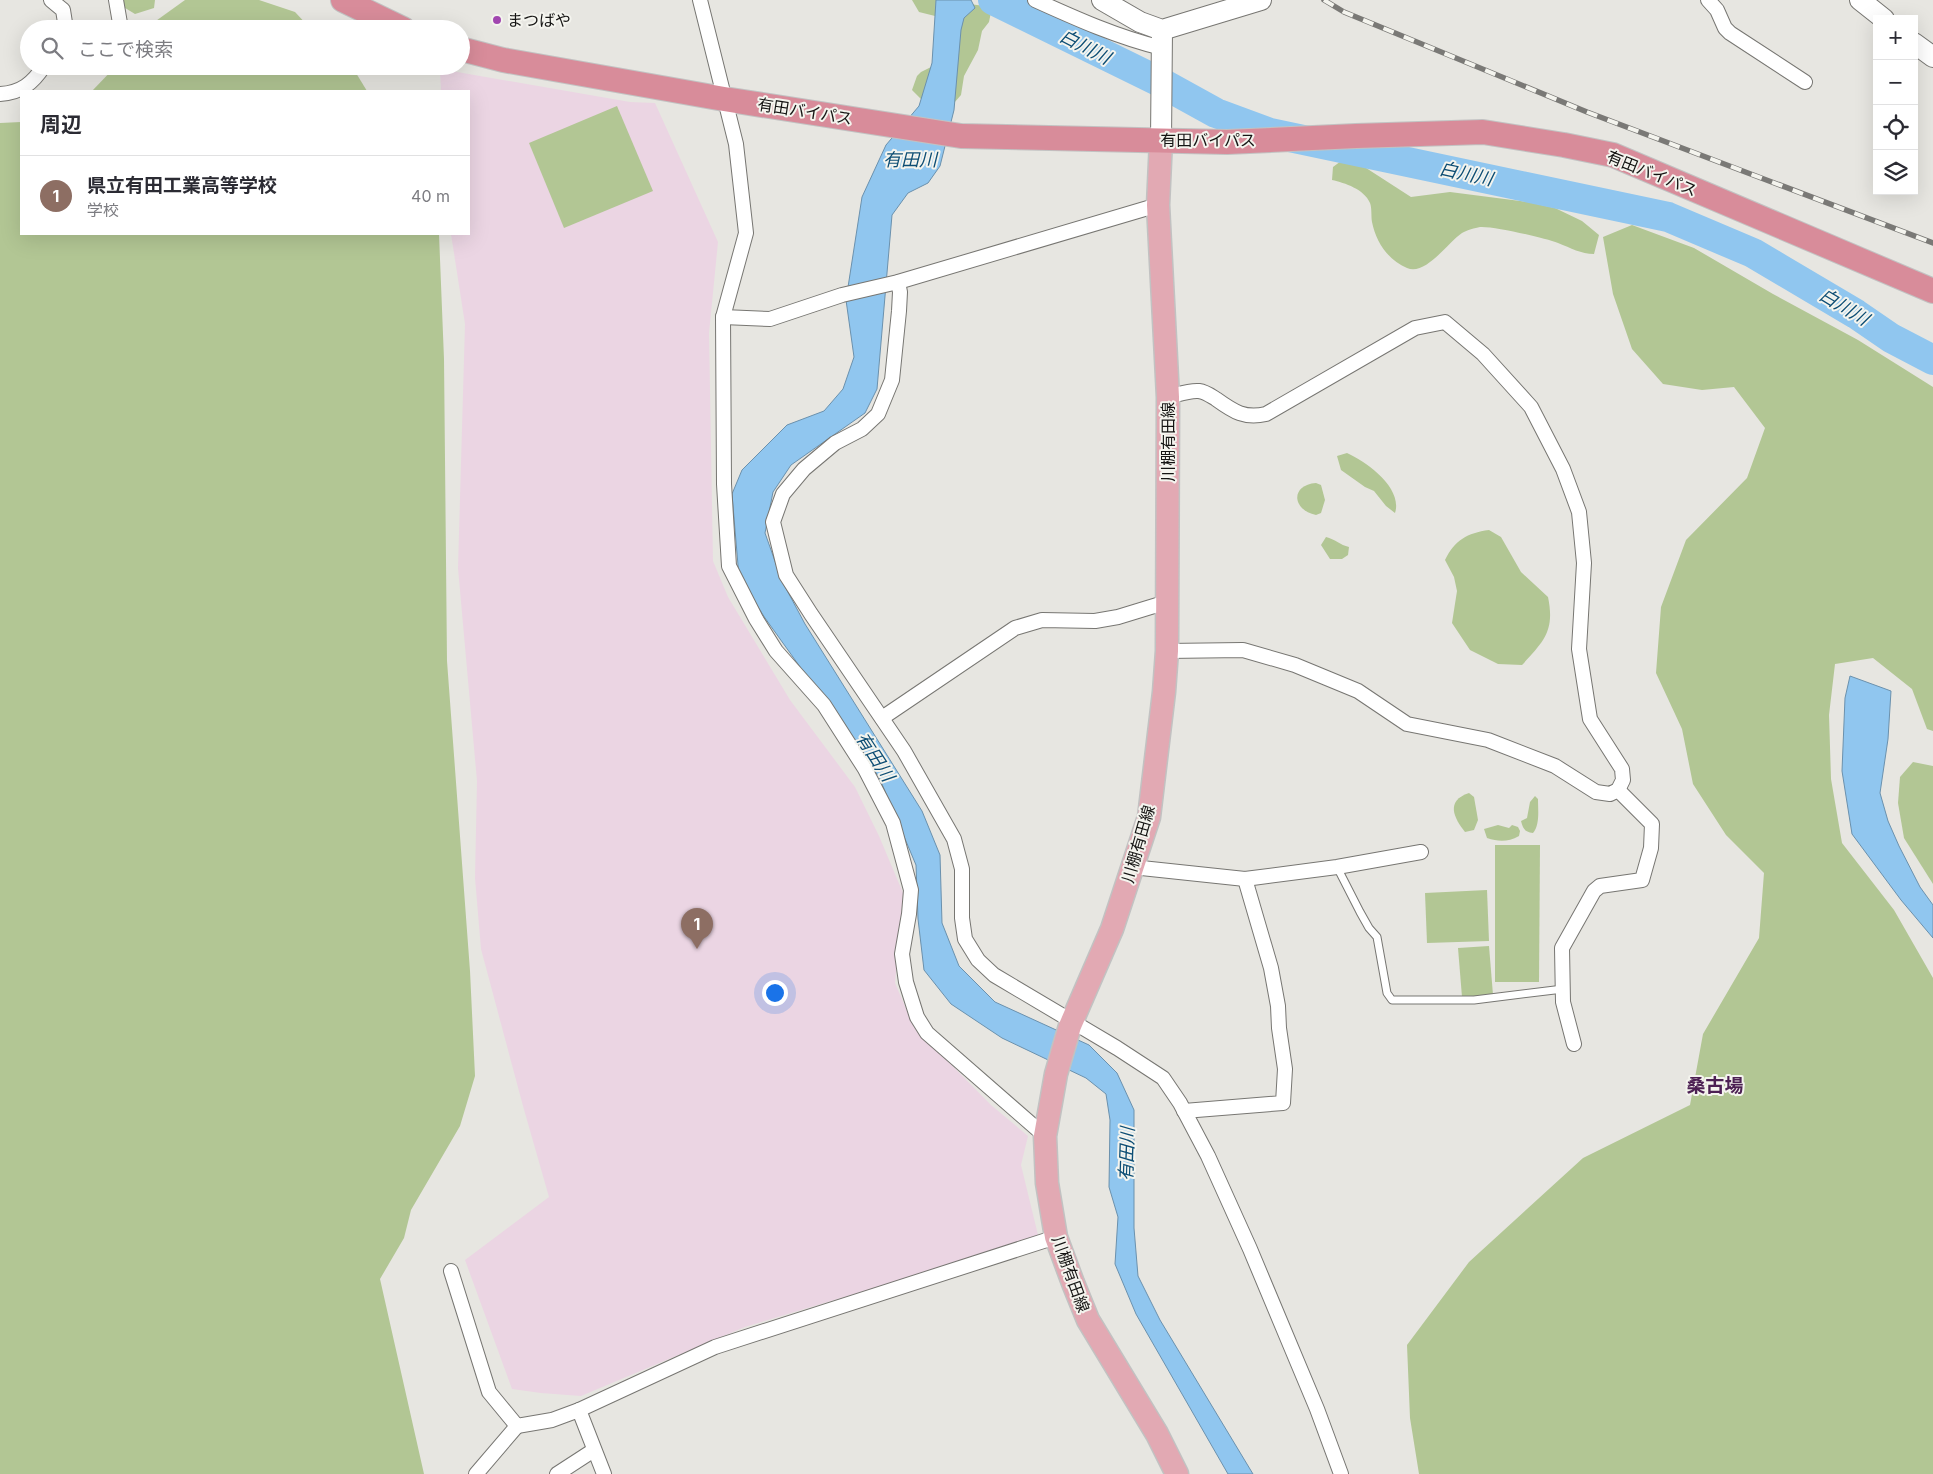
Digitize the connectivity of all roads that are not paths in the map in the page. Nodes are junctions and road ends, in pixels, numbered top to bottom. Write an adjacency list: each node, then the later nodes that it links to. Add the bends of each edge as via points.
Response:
1 (51, 0): 11 (street, via 63,10)
2 (116, 0): 12 (street)
3 (343, 0): 13 (highway)
4 (700, 0): 21 (street)
5 (1035, 0): 14 (street, via 1121,37)
6 (1102, 0): 14 (main road)
7 (1261, 0): 14 (main road)
8 (1708, 0): 19 (street, via 1730,33)
9 (1860, 0): 10 (main road)
10 (1879, 15)
11 (65, 20)
12 (119, 20)
13 (384, 20)
14 (1162, 39): 22 (main road)
15 (1918, 46): 17 (main road)
16 (470, 51): 21 (highway, 有田バイパス)
17 (1933, 58)
18 (39, 75): 20 (street, via 26,87)
19 (1804, 82)
20 (0, 94)
21 (724, 99): 22 (highway, 有田バイパス, via 961,136); 26 (street, via 736,144 746,233)
22 (1162, 140): 23 (main road, 川棚有田線); 25 (highway, 有田バイパス, via 1227,142 1483,132 1564,145 1613,156)
23 (1158, 205): 24 (street); 27 (main road, 川棚有田線)
24 (898, 282): 26 (street, via 842,295 770,319); 30 (street, via 899,311 892,380 878,414 804,469 783,494 774,522 786,575)
25 (1933, 291)
26 (724, 317): 40 (street, via 724,484 729,566 776,651 824,705 865,769 893,823 911,890 902,954 906,982 917,1017 927,1033)
27 (1168, 397): 28 (main road, 川棚有田線); 31 (street, via 1198,391 1242,414 1253,417 1266,414 1415,328 1445,322 1483,354 1531,407 1563,469 1579,512 1584,563 1579,649 1590,719 1622,769 1623,780)
28 (1167, 602): 29 (main road, 川棚有田線); 30 (street, via 1095,621 1042,620 1020,626)
29 (1167, 652): 31 (street, via 1243,650 1286,662 1358,691 1407,724 1488,740 1555,766 1596,792 1610,794); 33 (main road, 川棚有田線, via 1149,817)
30 (882, 718): 37 (street, via 954,839 962,869 965,938 978,960 994,975)
31 (1618, 790): 36 (street, via 1652,824 1645,876 1642,880 1600,886 1594,890 1562,948)
32 (1421, 852): 34 (street)
33 (1132, 867): 35 (street); 37 (main road, 川棚有田線, via 1112,929)
34 (1337, 867): 35 (street); 36 (lane, via 1377,937 1387,993 1392,1000 1474,1000)
35 (1245, 879): 39 (street, via 1271,968 1278,1006 1285,1069 1283,1103)
36 (1562, 989): 38 (street)
37 (1070, 1023): 39 (street, via 1163,1078); 40 (main road, 川棚有田線, via 1056,1074)
38 (1574, 1044)
39 (1184, 1111): 50 (street, via 1250,1249)
40 (1045, 1136): 41 (main road, 川棚有田線, via 1047,1183)
41 (1056, 1237): 43 (street, via 715,1347); 49 (main road, 川棚有田線, via 1088,1320 1157,1434)
42 (451, 1272): 44 (street, via 489,1392)
43 (579, 1410): 44 (street, via 552,1420); 45 (street)
44 (517, 1426): 46 (street)
45 (594, 1450): 47 (street); 48 (street)
46 (476, 1474)
47 (557, 1474)
48 (604, 1474)
49 (1176, 1474)
50 (1341, 1474)

